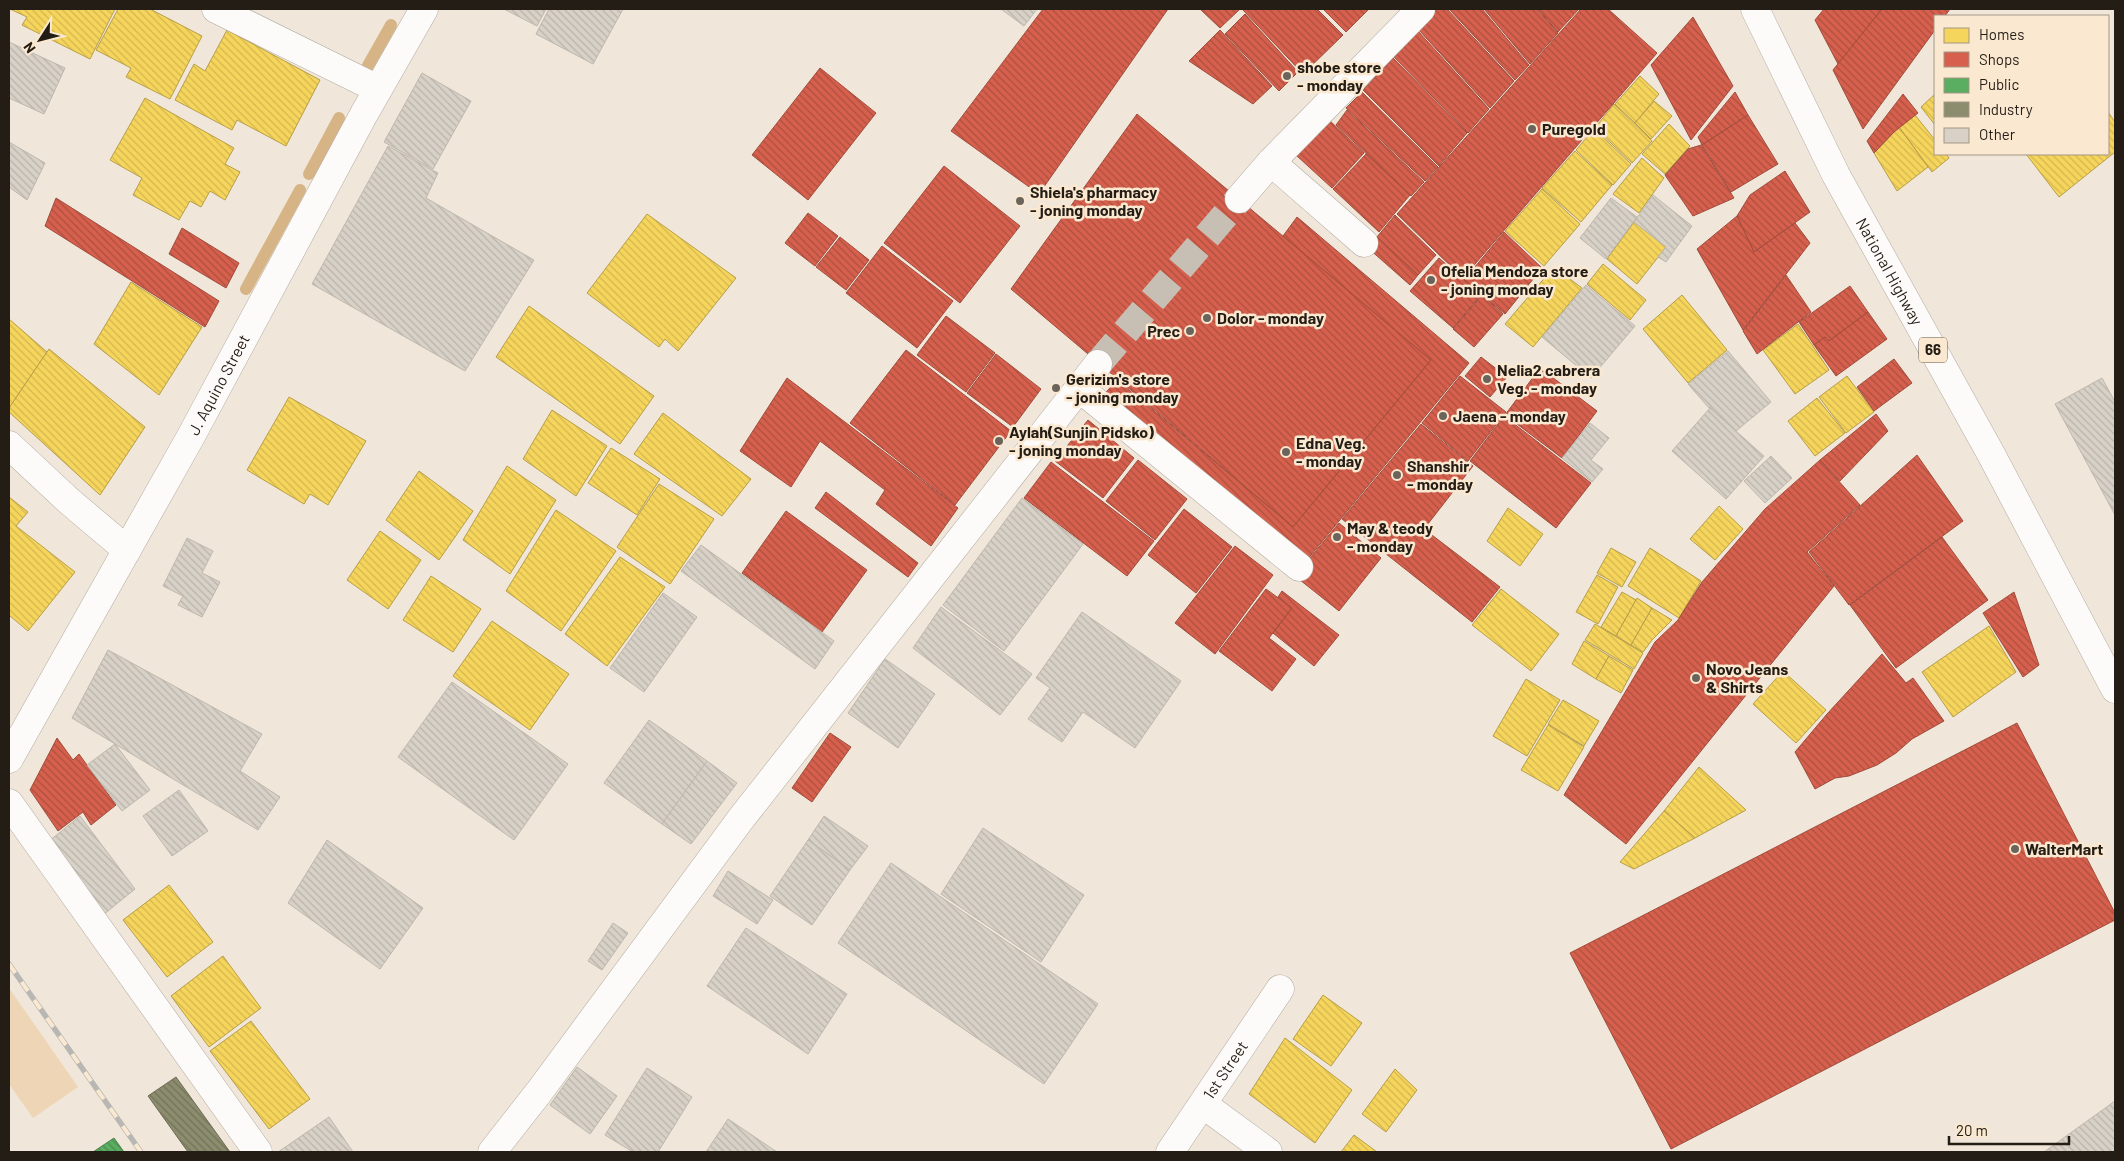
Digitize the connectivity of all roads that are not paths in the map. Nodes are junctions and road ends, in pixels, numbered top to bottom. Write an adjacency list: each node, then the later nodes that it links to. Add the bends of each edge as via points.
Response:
1 (216, 9): 5 (street)
2 (424, 9): 5 (street, J. Aquino Street)
3 (1421, 9): 6 (street)
4 (1755, 9): 14 (street, National Highway / 66, via 1836,175 1991,454)
5 (378, 89): 12 (street, J. Aquino Street)
6 (1271, 162): 7 (street); 8 (street)
7 (1239, 199)
8 (1364, 243)
9 (1098, 364): 10 (street)
10 (1079, 388): 13 (street); 20 (street, via 730,833 535,1099)
11 (9, 445): 12 (street)
12 (127, 550): 15 (street, J. Aquino Street)
13 (1299, 567)
14 (2115, 689)
15 (9, 759)
16 (9, 803): 19 (street)
17 (1280, 989): 18 (street, 1st Street)
18 (1204, 1105): 21 (street, 1st Street); 22 (street)
19 (258, 1152)
20 (492, 1152)
21 (1170, 1152)
22 (1268, 1152)

